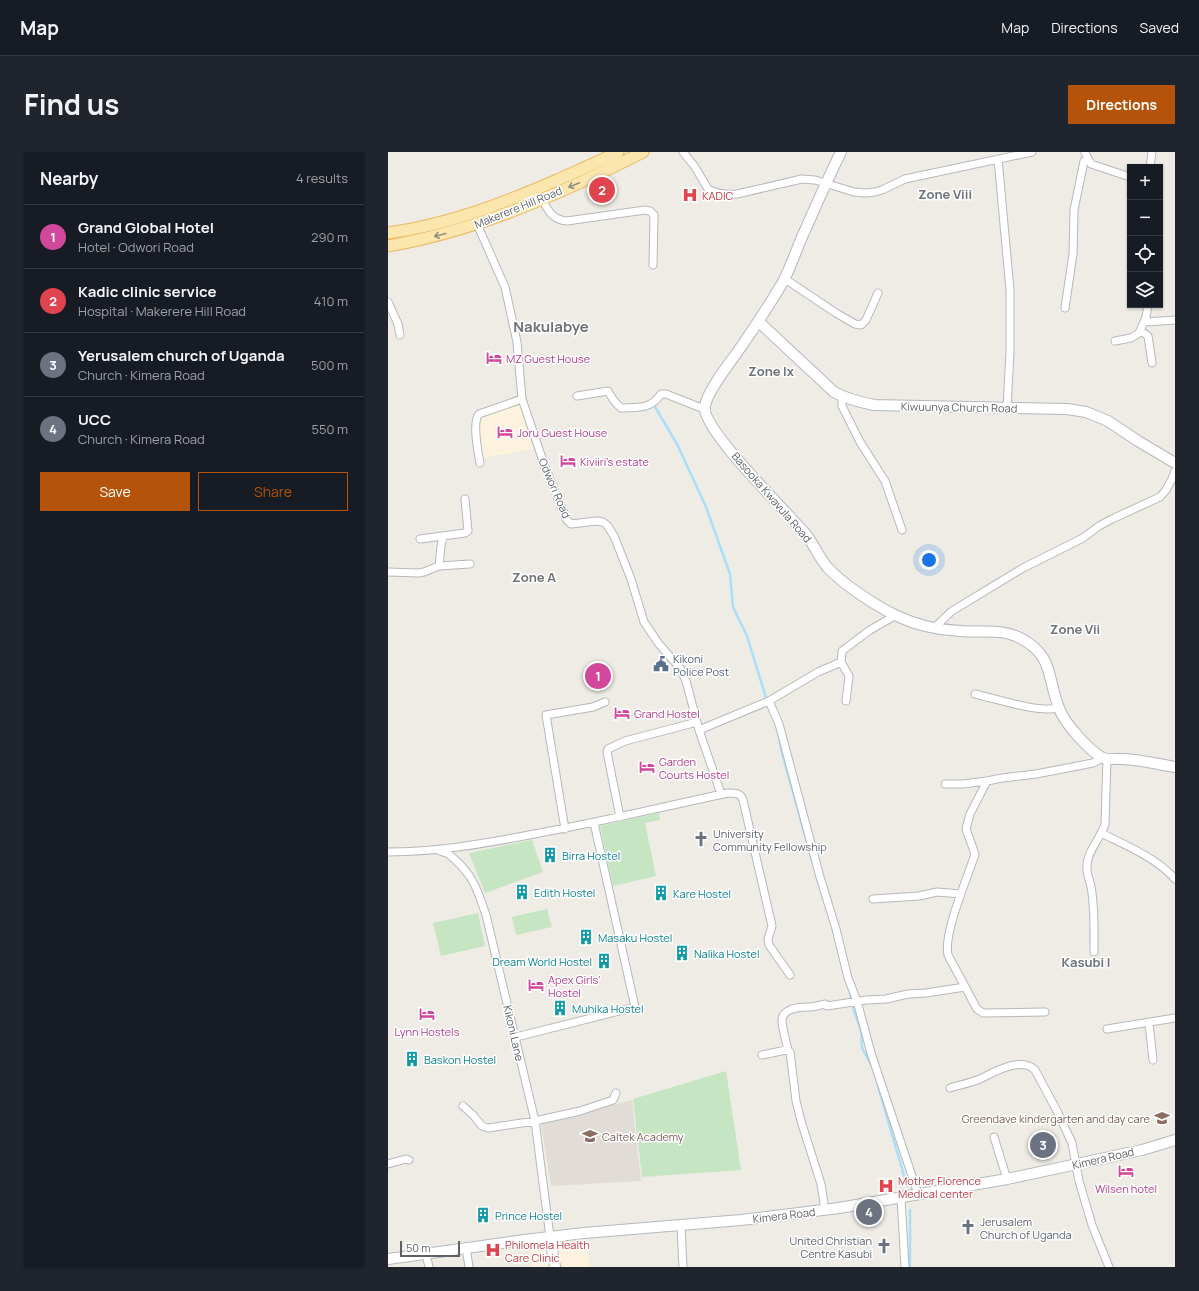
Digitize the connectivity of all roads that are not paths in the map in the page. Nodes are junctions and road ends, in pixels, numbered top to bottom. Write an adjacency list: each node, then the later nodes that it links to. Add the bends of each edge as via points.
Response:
1 (643, 152): 12 (main road, Makerere Hill Road, one-way to 12)
2 (682, 152): 11 (street, via 708,190 720,194 737,194 802,179)
3 (841, 152): 11 (street)
4 (1032, 152): 8 (street)
5 (1152, 152): 9 (street)
6 (615, 153): 14 (main road, Makerere Hill Road, via 473,214)
7 (1084, 154): 10 (street, via 1090,164); 20 (street, via 1074,210 1074,254)
8 (998, 159): 11 (street, via 905,179 875,192 854,192); 33 (street, via 1010,290)
9 (1150, 164)
10 (1127, 176)
11 (825, 183): 17 (street)
12 (542, 199): 13 (main road, Makerere Hill Road); 16 (street, via 551,215 567,222 650,211 654,214)
13 (477, 224): 15 (main road, Makerere Hill Road, one-way to 15, via 441,235); 31 (street, Odwori Road, via 505,287 517,342)
14 (388, 233)
15 (388, 246)
16 (653, 265)
17 (785, 279): 18 (street, via 836,314 860,325 866,320); 23 (street)
18 (878, 293)
19 (388, 302): 26 (street)
20 (1065, 308)
21 (1147, 308): 24 (street)
22 (1175, 320): 24 (street)
23 (759, 322): 30 (street, Kiwuunya Church Road); 32 (street, via 727,366)
24 (1145, 322): 25 (street)
25 (1141, 331): 27 (street, via 1136,336); 28 (street, via 1148,336)
26 (400, 334)
27 (1115, 341)
28 (1152, 363)
29 (577, 396): 32 (street, via 608,391 621,408 628,408 650,405 661,394 666,394)
30 (842, 397): 33 (street, Kiwuunya Church Road, via 874,405); 38 (street, via 842,406 860,442 885,481)
31 (522, 399): 34 (street, via 478,415 476,418); 52 (street, Odwori Road, via 545,467 567,520 571,524 597,521 607,525 631,578 644,622 680,668)
32 (705, 406): 44 (street, Basooka Kwavula Road, via 706,416 716,432 763,489 807,536 828,567 855,591)
33 (1007, 408): 35 (street, Kiwuunya Church Road, via 1067,409 1086,412 1108,421)
34 (480, 463)
35 (1175, 463)
36 (1175, 471): 45 (street, via 1160,497 1112,519 1083,538 1022,568 952,611)
37 (465, 500): 39 (street, via 468,531 465,534)
38 (902, 530)
39 (443, 536): 40 (street); 42 (street)
40 (420, 539)
41 (470, 564): 42 (street)
42 (439, 566): 43 (street, via 418,573)
43 (388, 572)
44 (896, 615): 45 (street, Basooka Kwavula Road); 46 (street, via 842,651)
45 (934, 628): 51 (street, Basooka Kwavula Road, via 963,632 1005,632 1032,645 1046,661)
46 (841, 662): 48 (street, via 818,672); 49 (street, via 849,676)
47 (975, 694): 51 (street, via 1037,709)
48 (769, 701): 53 (street); 71 (street, via 779,724 848,978)
49 (846, 701)
50 (605, 702): 61 (street, via 593,707 546,715)
51 (1058, 708): 54 (street, Basooka Kwavula Road, via 1080,739)
52 (697, 722): 53 (street, Odwori Road); 59 (street, via 625,741 608,749)
53 (699, 730): 58 (street, Odwori Road)
54 (1105, 758): 55 (street); 56 (street, via 1093,763); 62 (street, via 1105,824)
55 (1175, 767)
56 (987, 781): 57 (street); 66 (street, via 970,814 966,830 976,854)
57 (945, 784)
58 (721, 794): 59 (street); 69 (street, via 736,793 742,797 772,926 768,946)
59 (620, 817): 60 (street)
60 (594, 823): 61 (street); 76 (street, via 635,1007)
61 (565, 829): 63 (street)
62 (1101, 833): 65 (street, via 1150,859); 68 (street, via 1086,864 1093,902)
63 (436, 850): 64 (street); 76 (street, Kikoni Lane, via 449,854 472,878 476,886 486,915)
64 (388, 852)
65 (1175, 879)
66 (961, 894): 67 (street, via 937,892); 70 (street, via 947,949)
67 (873, 900)
68 (1094, 952)
69 (790, 975)
70 (966, 987): 71 (street); 72 (street, via 977,1009 983,1013)
71 (857, 1001): 77 (street, via 827,1006 801,1006 784,1014 782,1020); 90 (street, via 871,1052)
72 (1045, 1012)
73 (1175, 1018): 74 (street)
74 (1149, 1023): 75 (street); 79 (street)
75 (1107, 1029)
76 (516, 1037): 83 (street, Kikoni Lane)
77 (788, 1050): 78 (street); 92 (street, via 791,1054 798,1110 821,1184)
78 (762, 1055)
79 (1153, 1060)
80 (950, 1088): 88 (street, via 1001,1069 1027,1064 1035,1070 1058,1114 1072,1142)
81 (616, 1093): 83 (street, via 613,1100 580,1111)
82 (463, 1106): 83 (street, via 485,1128)
83 (535, 1121): 94 (street, Kikoni Lane)
84 (994, 1137): 89 (street)
85 (1175, 1140): 88 (street, Kimera Road)
86 (409, 1160): 87 (street)
87 (388, 1164)
88 (1077, 1164): 89 (street, Kimera Road); 103 (street, via 1079,1181 1092,1225)
89 (1007, 1179): 90 (street, Kimera Road)
90 (918, 1194): 91 (street, Kimera Road)
91 (901, 1198): 92 (street, Kimera Road); 102 (street)
92 (825, 1210): 93 (street, Kimera Road)
93 (681, 1226): 94 (street, Kimera Road); 101 (street)
94 (550, 1237): 95 (street, Kimera Road); 100 (street)
95 (466, 1248): 96 (street, Kimera Road); 99 (street)
96 (426, 1254): 97 (street, Kimera Road); 98 (street)
97 (388, 1259)
98 (429, 1267)
99 (469, 1267)
100 (555, 1267)
101 (683, 1267)
102 (905, 1267)
103 (1109, 1267)

